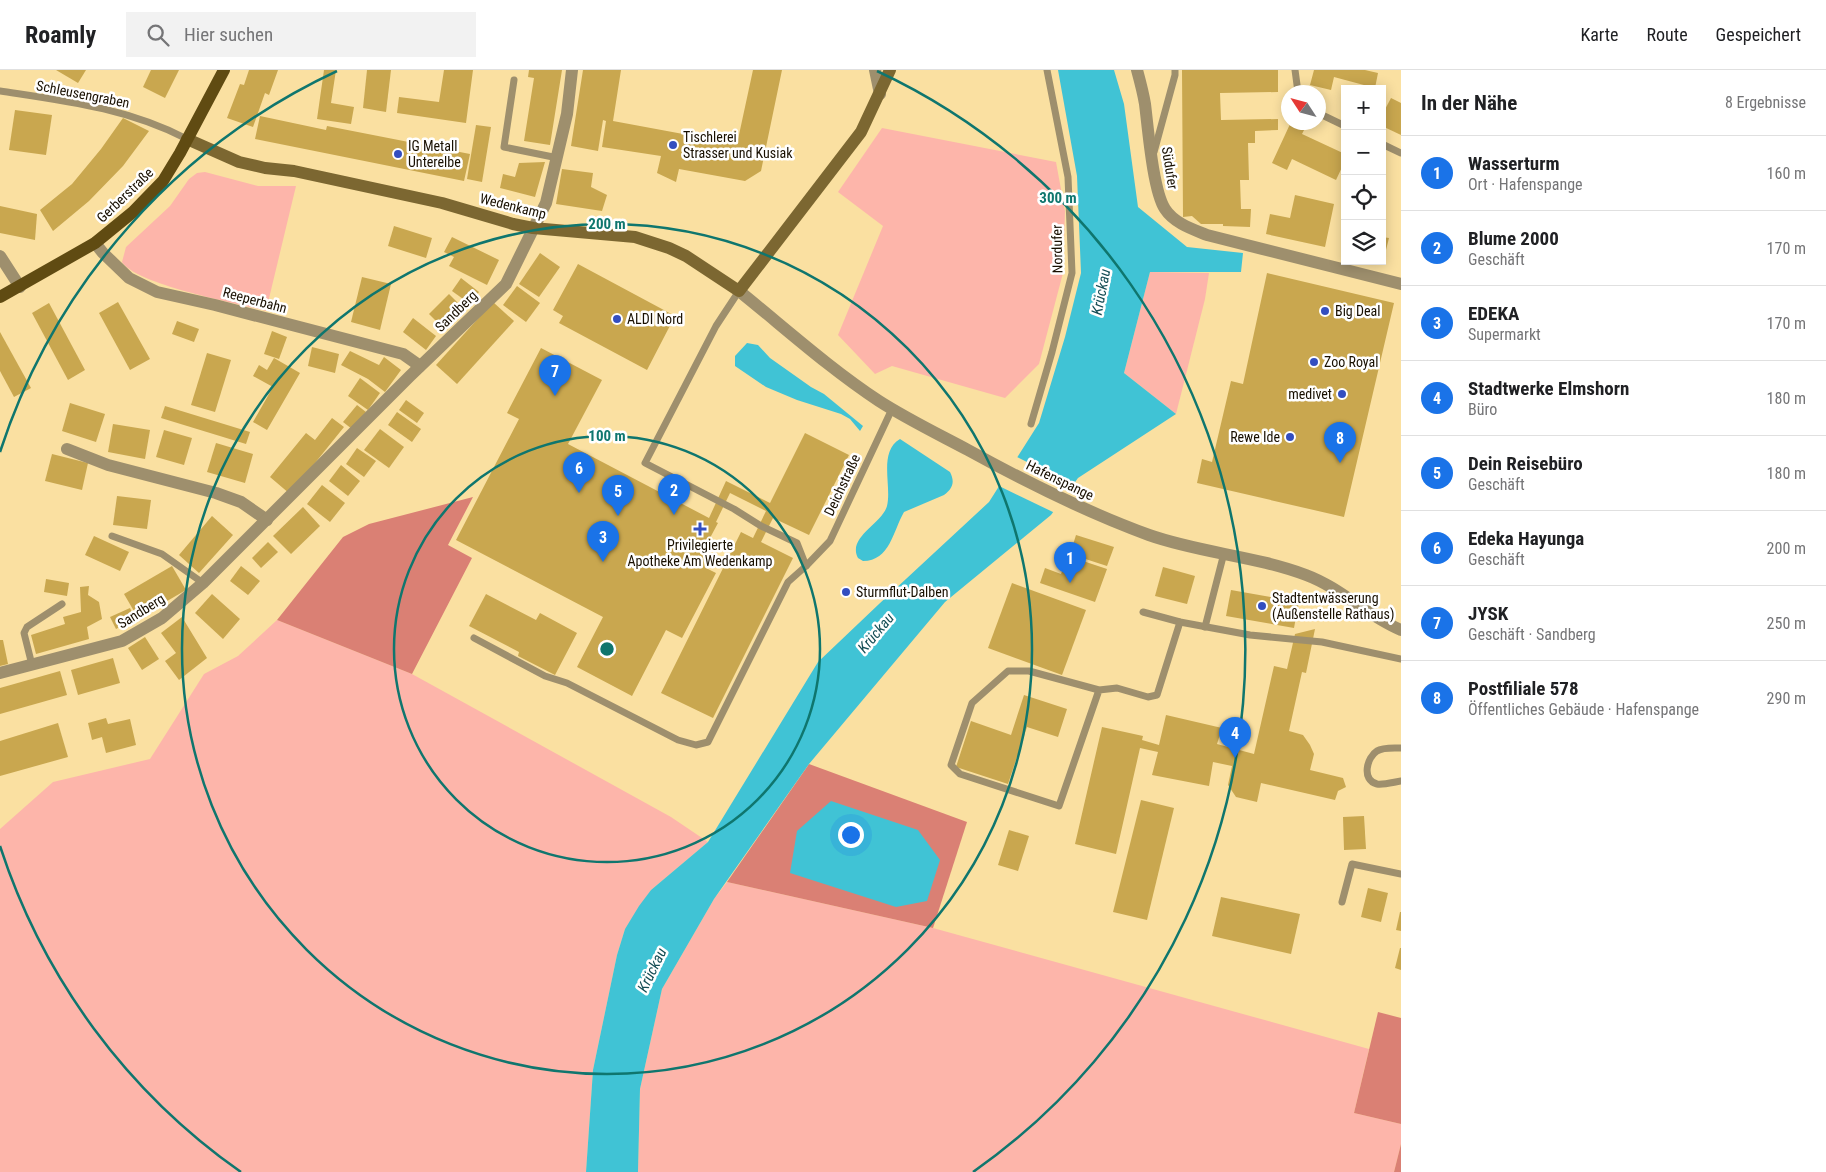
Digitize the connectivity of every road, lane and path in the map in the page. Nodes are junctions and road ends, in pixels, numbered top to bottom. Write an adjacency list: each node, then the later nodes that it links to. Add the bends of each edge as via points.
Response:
1 (224, 70): 15 (main road, Gerberstraße)
2 (572, 70): 19 (street, Sandberg, via 568,114)
3 (875, 70): 12 (street)
4 (890, 70): 12 (main road)
5 (1047, 70): 29 (lane, Nordufer, via 1068,178 1072,273)
6 (1137, 70): 18 (street, Südufer)
7 (1175, 70): 18 (lane)
8 (1295, 70): 10 (lane)
9 (514, 80): 19 (lane, via 504,147)
10 (1297, 85)
11 (0, 91): 15 (lane, Schleusengraben, via 114,110 151,122)
12 (880, 94): 25 (main road, via 861,132)
13 (1326, 117): 14 (lane)
14 (1341, 124)
15 (187, 139): 20 (main road, Wedenkamp, via 239,162 442,203); 21 (main road, Gerberstraße, via 163,181 133,212)
16 (1386, 146): 17 (lane)
17 (1401, 153)
18 (1152, 157): 23 (street, Südufer, via 1160,201 1172,217 1183,224 1207,235)
19 (558, 158): 20 (street, Sandberg, via 546,203)
20 (533, 228): 25 (main road, Wedenkamp, via 635,237 686,256); 27 (street, Sandberg, via 506,284)
21 (95, 243): 24 (main road, Gerberstraße); 27 (street, Reeperbahn, via 129,278 157,292 403,354)
22 (0, 256): 24 (street)
23 (1401, 284)
24 (20, 286): 26 (main road, Gerberstraße)
25 (739, 291): 28 (street, Hafenspange, via 832,366); 34 (lane, via 712,333 645,464 797,543)
26 (0, 297)
27 (420, 366): 31 (street, Sandberg)
28 (892, 409): 33 (street, Hafenspange, via 1078,506 1151,535); 34 (lane, Deichstraße, via 830,541)
29 (1031, 424)
30 (67, 449): 31 (street, via 108,466 216,493 241,502)
31 (267, 520): 35 (street, Sandberg)
32 (112, 536): 35 (lane, via 162,554)
33 (1224, 554): 39 (lane); 40 (street, Hafenspange, via 1308,576)
34 (806, 566): 41 (lane, Deichstraße, via 788,582 708,742 696,745 678,740 567,683 545,676)
35 (203, 583): 43 (street, Sandberg, via 162,618 122,641)
36 (62, 604): 43 (lane, via 27,627 24,633)
37 (1143, 612): 38 (lane)
38 (1180, 622): 39 (lane); 45 (lane, via 1157,695 1148,697 1117,688)
39 (1204, 626): 42 (lane, via 1250,635 1322,642)
40 (1401, 630)
41 (474, 638)
42 (1401, 659)
43 (32, 665): 44 (street, Sandberg)
44 (0, 673)
45 (1099, 690): 45 (lane, via 1059,806 960,774 951,765 972,703 1008,670 1029,671)
46 (1401, 748): 47 (lane, via 1379,750 1367,764 1367,772 1378,784)
47 (1401, 781)
48 (1401, 874): 49 (lane, via 1352,864)
49 (1342, 902)

